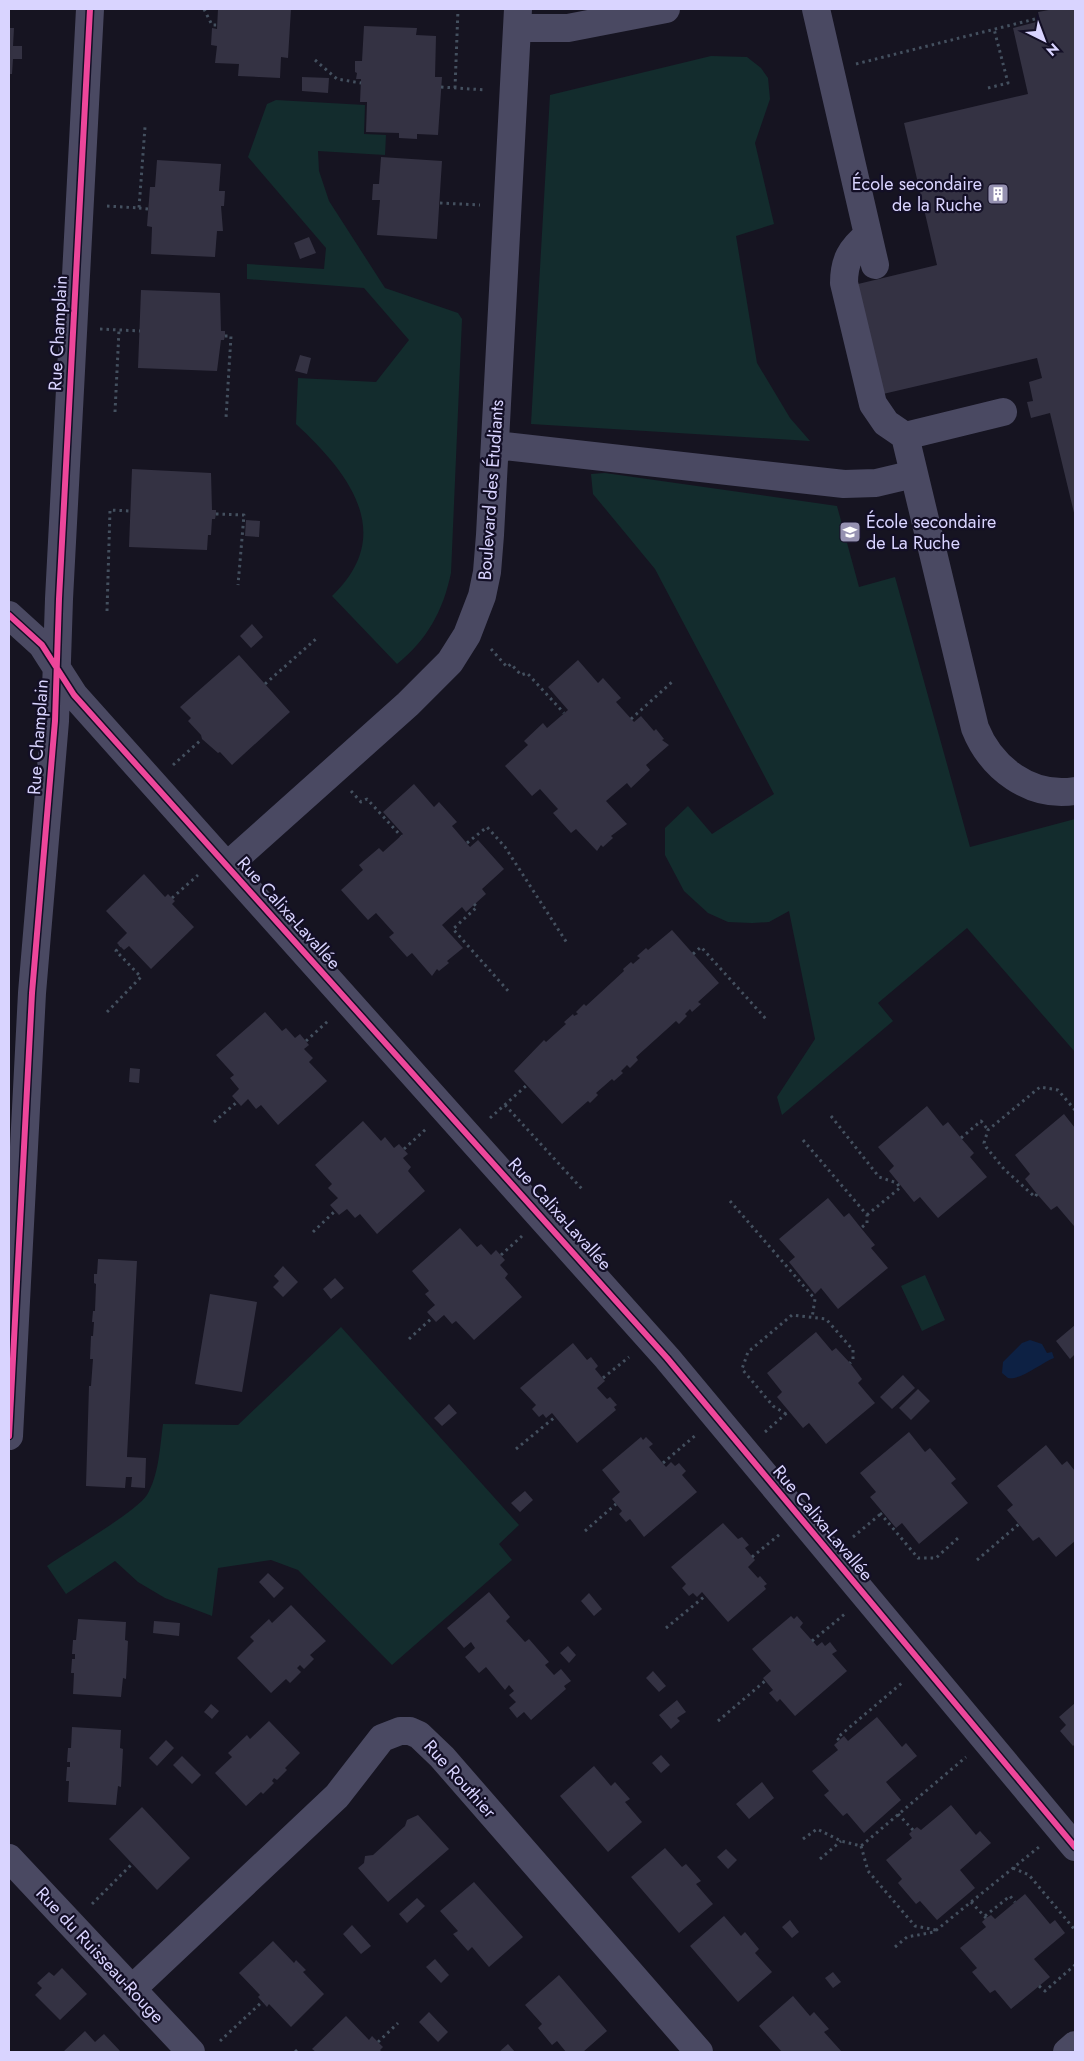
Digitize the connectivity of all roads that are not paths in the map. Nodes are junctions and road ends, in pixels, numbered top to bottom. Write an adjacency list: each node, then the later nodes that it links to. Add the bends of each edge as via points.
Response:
1 (90, 9): 12 (street, Rue Champlain)
2 (666, 9): 4 (street, via 568,28)
3 (816, 9): 5 (street)
4 (518, 18): 9 (street, Boulevard des Étudiants)
5 (868, 235): 6 (street); 8 (street, via 848,256 844,283 873,404 886,423)
6 (875, 265)
7 (1003, 412): 8 (street)
8 (905, 436): 10 (street)
9 (495, 445): 10 (street, via 844,484 876,483); 14 (street, Boulevard des Étudiants, via 487,572 467,635 450,662 334,770)
10 (914, 474): 13 (street, via 975,728 982,745 999,766 1028,785 1048,791)
11 (9, 615): 12 (street, Rue Calixa-Lavallée, via 37,640)
12 (57, 670): 14 (street, Rue Calixa-Lavallée, via 74,696); 15 (street, Rue Champlain, via 32,993)
13 (1075, 791)
14 (222, 861): 16 (street, Rue Calixa-Lavallée, via 650,1339)
15 (9, 1436)
16 (1068, 1838)
17 (9, 1858): 18 (street, Rue du Ruisseau-Rouge)
18 (132, 1989): 20 (street, Rue du Ruisseau-Rouge); 21 (street, Rue Routhier, via 337,1796 382,1738 400,1731 410,1732 427,1741 442,1757)
19 (1075, 2045): 22 (street)
20 (191, 2052)
21 (699, 2052)
22 (1067, 2052)

